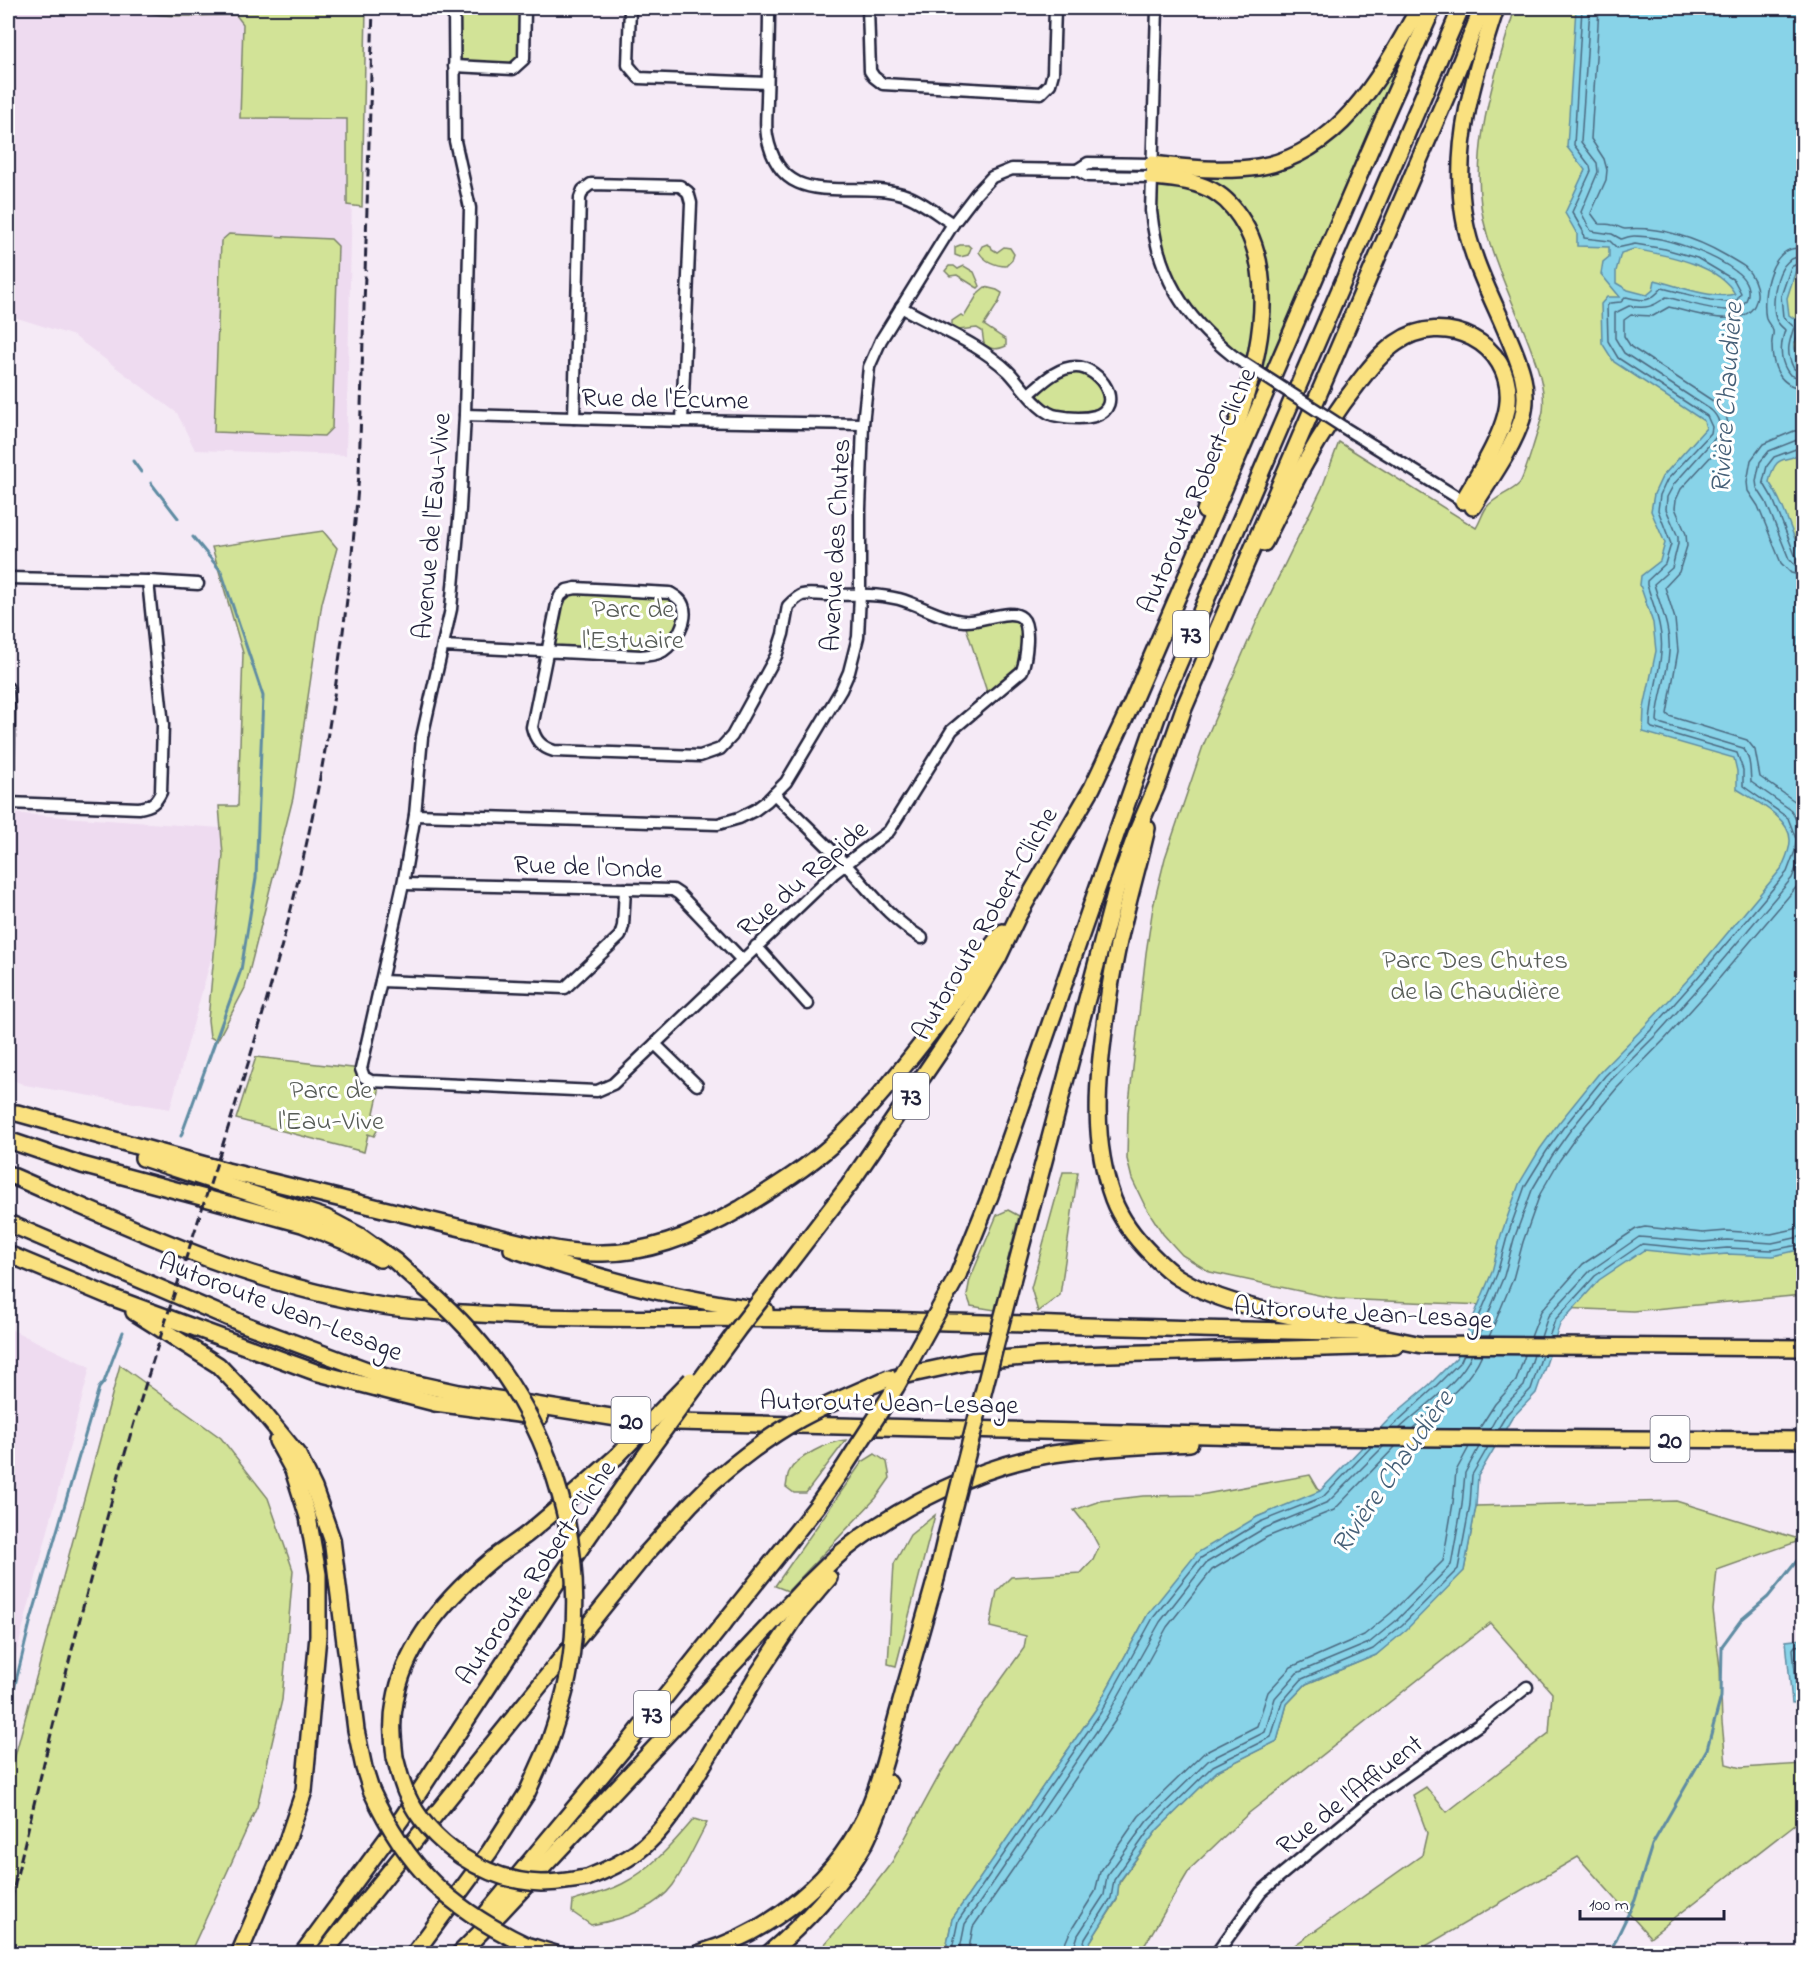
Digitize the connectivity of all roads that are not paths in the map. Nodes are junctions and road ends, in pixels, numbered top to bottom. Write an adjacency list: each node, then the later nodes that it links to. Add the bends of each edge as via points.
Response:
1 (454, 8): 13 (street, Avenue de l'Eau-Vive)
2 (525, 8): 13 (street, via 524,59 519,65 513,69)
3 (630, 8): 14 (street, via 628,65 639,78)
4 (769, 8): 14 (street)
5 (868, 8): 6 (street, via 870,71 883,84 1041,93 1050,84 1053,73)
6 (1055, 8)
7 (1157, 8): 15 (street)
8 (1419, 8): 15 (highway, via 1367,95 1332,131 1304,151 1278,162 1243,168)
9 (1433, 8): 29 (highway, Autoroute Robert-Cliche / 73)
10 (1461, 8): 73 (highway, Autoroute Robert-Cliche / 73, bridge, via 1163,700 990,1196 958,1275 896,1387 817,1506 626,1746)
11 (1482, 8): 26 (highway)
12 (1496, 8): 23 (highway, via 1478,63 1461,143 1461,194 1471,245 1520,362 1525,398 1516,434)
13 (454, 66): 19 (street, Avenue de l'Eau-Vive, via 455,141 470,208)
14 (767, 83): 16 (street, via 767,133 781,171 797,183 818,189 902,194)
15 (1152, 170): 16 (street, Avenue des Chutes, via 1088,163 1077,170 1012,169 992,177); 23 (street, bridge, via 1153,232 1166,276 1197,324 1233,356); 29 (highway, via 1218,194 1232,206 1254,246 1262,277 1262,323 1248,385)
16 (953, 224): 17 (street, Avenue des Chutes)
17 (901, 307): 18 (street, via 975,346 997,361); 22 (street, Avenue des Chutes, via 869,367)
18 (1029, 394): 18 (street, via 1048,377 1076,367 1099,377 1109,392 1103,411 1094,416 1067,417 1053,416)
19 (465, 415): 20 (street, Rue de l'Écume); 30 (street, Avenue de l'Eau-Vive, via 451,609)
20 (574, 418): 21 (street, Rue de l'Écume); 21 (street, via 583,190 591,184 680,186 688,192 691,202)
21 (682, 421): 22 (street, Rue de l'Écume)
22 (863, 424): 28 (street, Avenue des Chutes)
23 (1468, 504): 26 (highway, via 1505,419 1507,380 1495,357 1477,340 1452,330 1425,329 1395,343 1338,410 1290,490 1260,552)
24 (8, 578): 25 (street)
25 (148, 581): 27 (street); 35 (street, via 163,725 161,792 157,801 150,806 123,808)
26 (1237, 582): 33 (highway, via 1184,708)
27 (198, 585)
28 (860, 594): 31 (street, via 802,595 788,606 776,656 732,736 720,749 700,756 546,749 532,727); 34 (street, Avenue des Chutes, via 858,637 849,672 794,769); 37 (street, Rue du Rapide, via 900,600 964,621 1010,613 1020,615 1027,628 1025,663 1022,671 959,723 889,831)
29 (1179, 595): 40 (highway, Autoroute Robert-Cliche / 73, via 1092,788)
30 (443, 646): 31 (street); 36 (street, Avenue de l'Eau-Vive, via 422,737)
31 (549, 651): 31 (street, via 653,655 663,651 679,632 685,616 683,605 670,593 567,590 557,604)
32 (8, 688): 35 (street)
33 (1157, 785): 59 (highway, via 1114,960 1101,1055 1099,1140 1113,1200 1140,1243 1177,1277 1204,1292 1241,1305); 67 (highway, bridge, via 1113,900)
34 (774, 794): 36 (street, Avenue des Chutes, via 755,810 718,824); 37 (street)
35 (8, 803)
36 (415, 815): 38 (street, Avenue de l'Eau-Vive)
37 (844, 863): 41 (street, via 889,914); 42 (street, Rue du Rapide)
38 (403, 884): 39 (street, Rue de l'Onde); 44 (street, Avenue de l'Eau-Vive)
39 (625, 889): 43 (street, Rue de l'Onde, via 673,890); 44 (street, via 620,936 565,988)
40 (1019, 914): 52 (highway, via 913,1055 832,1144 775,1188 702,1230 660,1244 592,1253 531,1245); 58 (highway, Autoroute Robert-Cliche / 73, bridge, via 993,967 917,1087 849,1185)
41 (922, 938)
42 (756, 946): 43 (street, Rue du Rapide); 45 (street)
43 (742, 960): 46 (street, Rue du Rapide)
44 (381, 981): 47 (street, Avenue de l'Eau-Vive, via 361,1069)
45 (808, 1004)
46 (655, 1044): 47 (street, Rue du Rapide, via 613,1084 597,1091 371,1081); 48 (street)
47 (364, 1077)
48 (697, 1084)
49 (12, 1111): 52 (highway); 55 (highway, via 326,1218 360,1236)
50 (8, 1140): 55 (highway, via 82,1165 302,1224 392,1265)
51 (8, 1174): 57 (highway, Autoroute Jean-Lesage, via 224,1265 284,1284 377,1305 556,1317)
52 (404, 1215): 57 (highway, via 599,1277 727,1306)
53 (8, 1223): 63 (highway, Autoroute Jean-Lesage / 20, via 246,1325 386,1377 459,1393)
54 (8, 1254): 56 (highway)
55 (425, 1288): 72 (highway, bridge, via 471,1330 516,1390 546,1450 570,1542 574,1603 569,1672 560,1711 527,1793 490,1851)
56 (111, 1298): 62 (highway, via 218,1365); 63 (highway, via 315,1371 435,1403 561,1419)
57 (818, 1319): 59 (highway, Autoroute Jean-Lesage)
58 (738, 1329): 66 (highway, bridge, via 617,1456 456,1592 423,1634 401,1677 394,1703 395,1757 406,1793 419,1815 446,1844 483,1869 522,1881 587,1878 628,1860 661,1831 675,1811 758,1674 814,1593 871,1537); 70 (highway, Autoroute Robert-Cliche / 73, bridge, via 559,1579 402,1818)
59 (1357, 1332): 60 (highway, Autoroute Jean-Lesage)
60 (1422, 1345): 61 (highway, Autoroute Jean-Lesage); 71 (highway, bridge, via 1039,1356 972,1362 889,1378 800,1419 714,1481 645,1555)
61 (1803, 1348)
62 (262, 1411): 69 (highway, via 293,1470 308,1517 318,1574 318,1636 304,1791); 75 (highway, bridge, via 298,1455 332,1539 356,1730 364,1768 382,1815 426,1876 471,1915 526,1945)
63 (636, 1421): 64 (highway, Autoroute Jean-Lesage / 20)
64 (1289, 1437): 65 (highway, Autoroute Jean-Lesage / 20); 66 (highway, via 1051,1455 978,1475)
65 (1803, 1440)
66 (908, 1509): 74 (highway, via 841,1553 806,1586)
67 (936, 1578): 76 (highway, via 878,1784 860,1826 826,1874 777,1918 729,1943); 77 (highway, via 890,1782 872,1828 853,1862 819,1905)
68 (1527, 1687): 78 (street, Rue de l'Affluent, via 1378,1796 1275,1880)
69 (239, 1953)
70 (302, 1953)
71 (322, 1953)
72 (414, 1953)
73 (454, 1953)
74 (459, 1953)
75 (556, 1953)
76 (697, 1953)
77 (768, 1953)
78 (1216, 1953)

